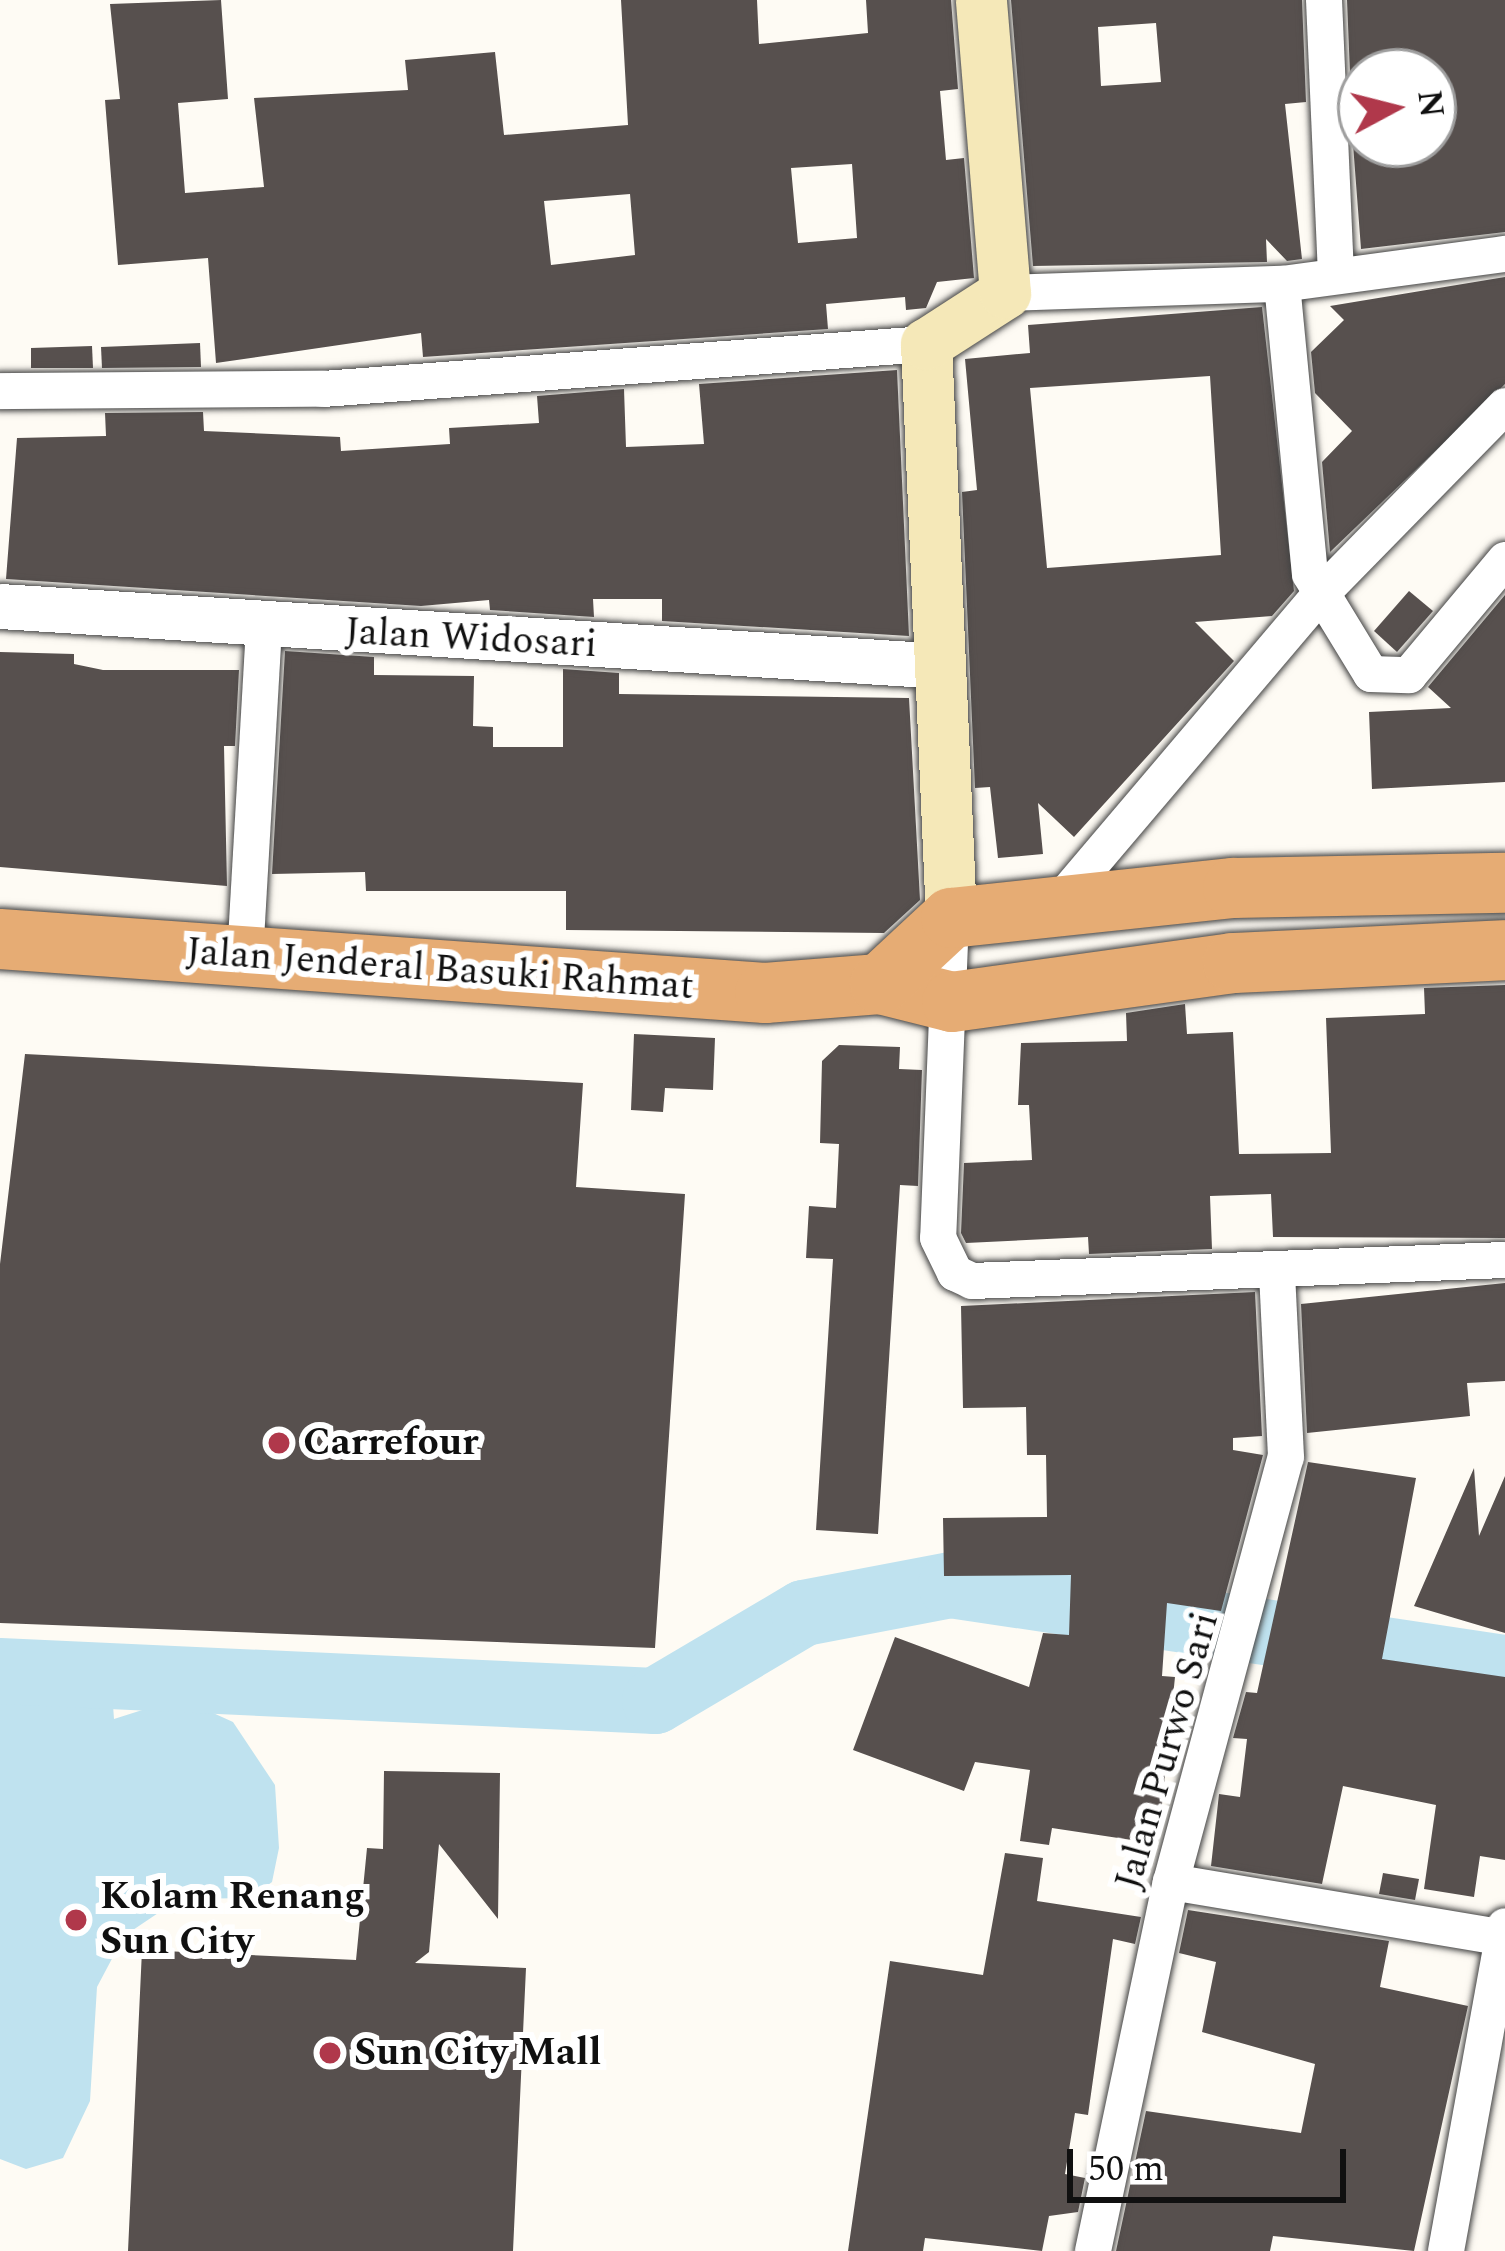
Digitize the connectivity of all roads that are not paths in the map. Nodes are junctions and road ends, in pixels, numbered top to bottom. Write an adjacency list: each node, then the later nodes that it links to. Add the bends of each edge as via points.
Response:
1 (981, 0): 6 (main road)
2 (1324, 0): 4 (street)
3 (1505, 254): 4 (street)
4 (1336, 272): 5 (street)
5 (1282, 284): 6 (street); 11 (street)
6 (1005, 293): 7 (main road)
7 (926, 344): 8 (street, via 323,389); 14 (main road)
8 (0, 391)
9 (1505, 406): 11 (street)
10 (1505, 560): 11 (street, via 1396,682 1371,674)
11 (1318, 597): 16 (street)
12 (0, 606): 13 (street, Jalan Widosari)
13 (264, 627): 14 (street, Jalan Widosari); 20 (street)
14 (943, 666): 17 (main road)
15 (1505, 883): 16 (highway, via 1233,888)
16 (1055, 907): 17 (highway)
17 (951, 918): 21 (highway); 22 (street)
18 (0, 939): 20 (highway, Jalan Jenderal Basuki Rahmat)
19 (1505, 950): 22 (highway, Jalan Jenderal Basuki Rahmat, via 1233,963)
20 (245, 957): 21 (highway, Jalan Jenderal Basuki Rahmat, via 765,993)
21 (880, 984): 22 (highway, Jalan Jenderal Basuki Rahmat)
22 (952, 1001): 24 (street, via 938,1238 955,1273 972,1281)
23 (1505, 1260): 24 (street)
24 (1277, 1272): 25 (street, Jalan Purwo Sari, via 1286,1457 1257,1597)
25 (1171, 1882): 26 (street); 27 (street, Jalan Purwo Sari)
26 (1504, 1934): 28 (street)
27 (1093, 2251)
28 (1446, 2251)

